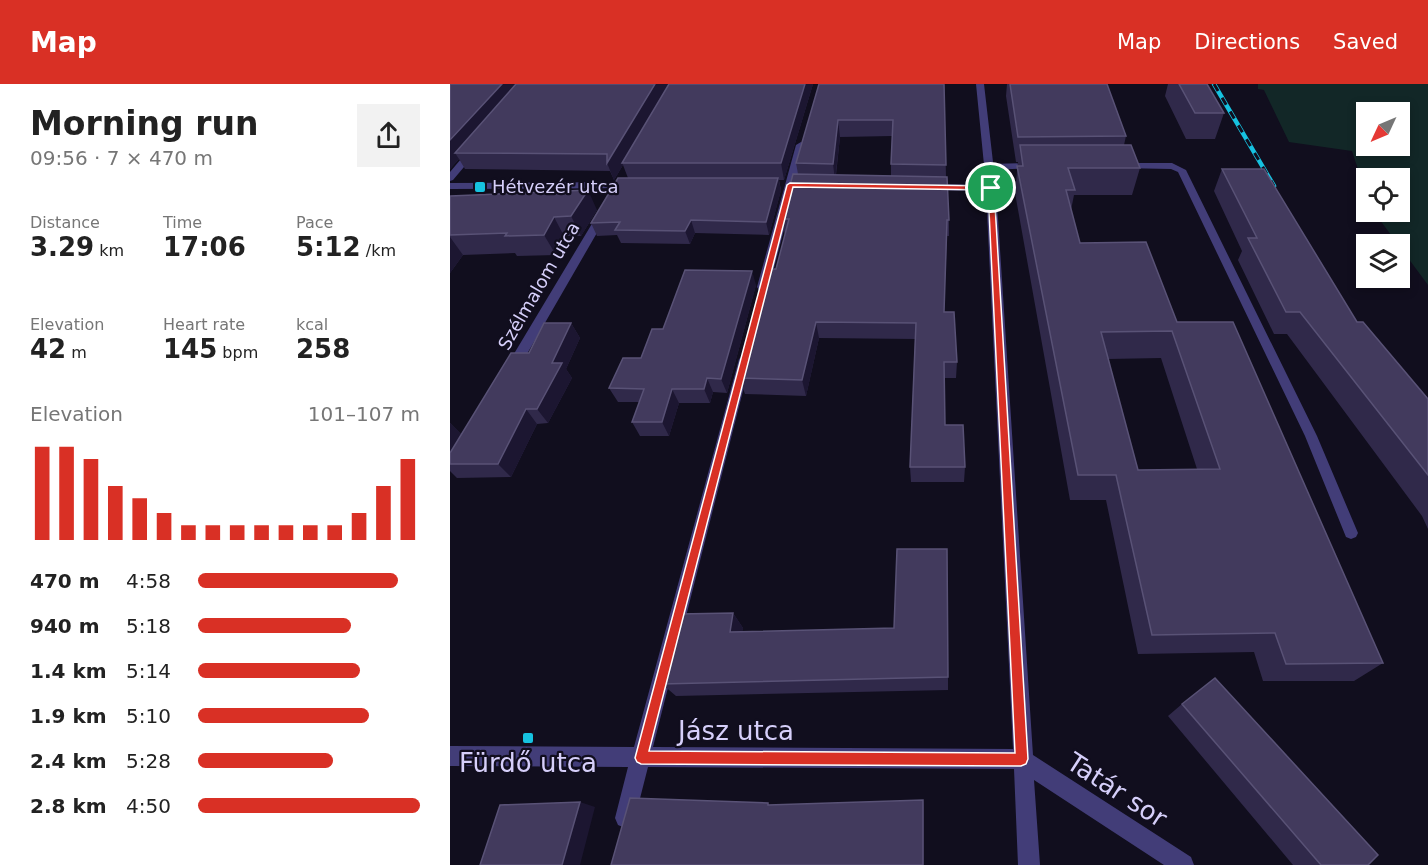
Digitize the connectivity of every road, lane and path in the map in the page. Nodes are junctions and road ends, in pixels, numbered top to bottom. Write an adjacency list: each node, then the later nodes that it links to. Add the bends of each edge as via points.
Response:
1 (980, 84): 6 (street)
2 (806, 129): 13 (street)
3 (479, 144): 7 (street)
4 (1103, 164): 16 (lane, via 1172,166 1182,170 1311,436)
5 (1046, 166): 6 (lane)
6 (989, 167): 11 (street)
7 (450, 178)
8 (642, 185): 12 (street)
9 (450, 186): 12 (street)
10 (920, 187): 11 (street)
11 (991, 188): 19 (street)
12 (616, 190): 15 (street, Szélmalom utca)
13 (760, 299)
14 (748, 345): 18 (street)
15 (504, 380)
16 (1351, 533)
17 (450, 756): 18 (street, Jász utca)
18 (641, 758): 19 (street, Jász utca); 20 (street)
19 (1021, 759): 21 (street); 22 (street, Tatár sor)
20 (621, 833)
21 (1029, 865)
22 (1183, 865)

